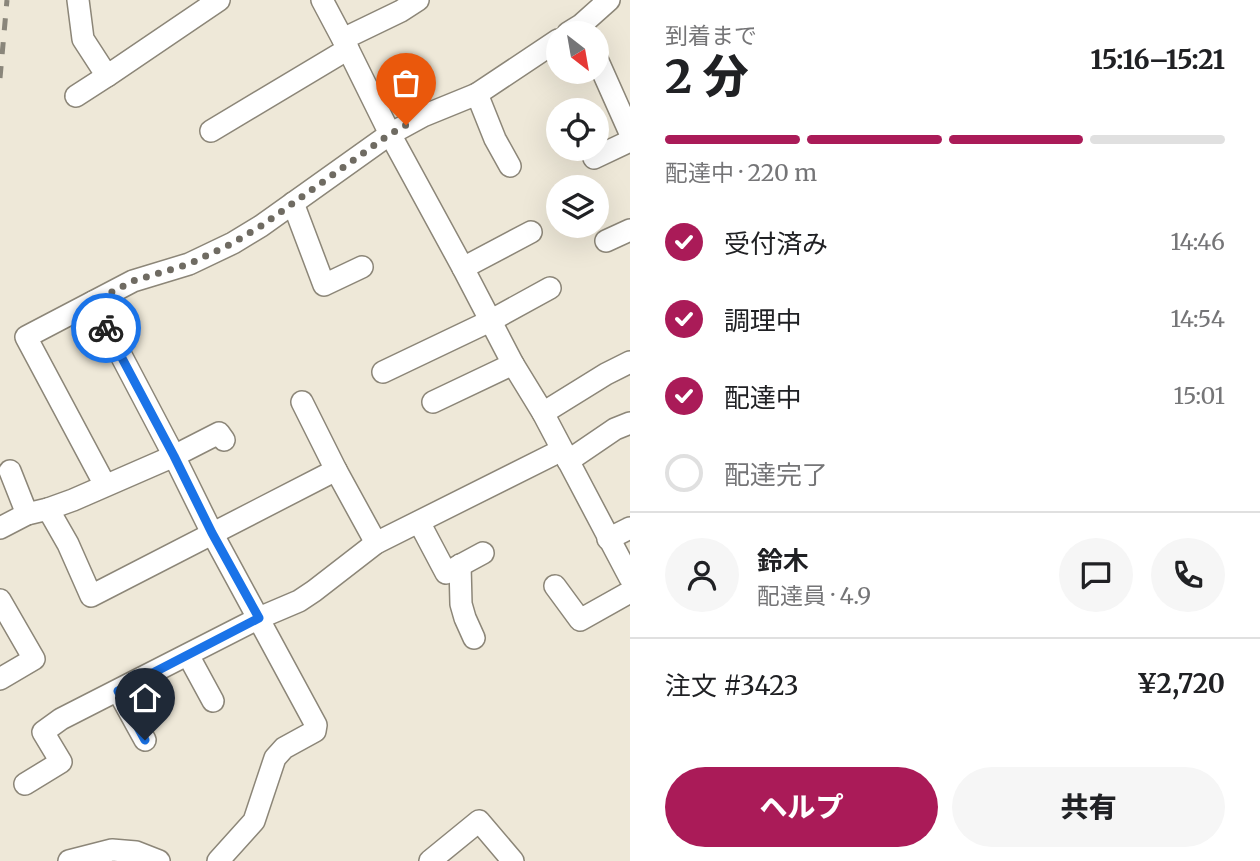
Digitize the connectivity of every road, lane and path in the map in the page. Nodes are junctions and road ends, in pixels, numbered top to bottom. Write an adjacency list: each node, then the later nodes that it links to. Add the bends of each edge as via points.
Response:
1 (78, 0): 9 (street, via 83,39)
2 (219, 0): 9 (street)
3 (322, 0): 7 (street)
4 (418, 0): 7 (street)
5 (609, 0): 6 (street)
6 (587, 21)
7 (346, 44): 13 (street); 15 (street)
8 (546, 48): 11 (street)
9 (107, 76): 12 (street)
10 (608, 84): 14 (street)
11 (477, 94): 15 (street); 18 (street)
12 (75, 96)
13 (211, 131)
14 (630, 133)
15 (390, 134): 19 (street); 24 (street)
16 (630, 141): 17 (street)
17 (609, 151)
18 (510, 166)
19 (293, 203): 23 (street, via 324,285); 26 (street, via 233,243 189,264 133,281)
20 (630, 230): 22 (street)
21 (531, 232): 24 (street)
22 (606, 241)
23 (362, 267)
24 (463, 268): 27 (street)
25 (550, 288): 27 (street)
26 (93, 302): 36 (street); 40 (street, via 26,337)
27 (490, 321): 29 (street); 30 (street)
28 (630, 362): 33 (street)
29 (513, 364): 32 (street); 33 (street)
30 (383, 372)
31 (302, 402): 38 (street)
32 (433, 402)
33 (543, 413): 37 (street)
34 (630, 423): 37 (street)
35 (223, 440): 36 (street, via 219,433)
36 (174, 456): 40 (street); 45 (street)
37 (565, 456): 42 (street); 46 (street)
38 (336, 470): 45 (street); 47 (street)
39 (10, 471): 41 (street)
40 (105, 485): 41 (street)
41 (38, 511): 43 (street); 45 (street, via 68,544 91,596)
42 (419, 522): 47 (street); 49 (street, via 446,573)
43 (0, 528)
44 (630, 528): 46 (street)
45 (212, 533): 54 (street)
46 (608, 539): 50 (street)
47 (376, 543): 54 (street, via 299,601)
48 (483, 553): 49 (street)
49 (460, 565): 55 (street, via 461,604)
50 (630, 578)
51 (555, 586): 52 (street, via 580,620)
52 (630, 592)
53 (0, 600): 57 (street, via 33,659)
54 (259, 618): 56 (street); 64 (street, via 316,725 315,732 275,758 254,821)
55 (474, 638)
56 (188, 655): 58 (street); 59 (street)
57 (0, 679)
58 (118, 691): 60 (street); 61 (street, via 43,732 61,762)
59 (213, 701)
60 (145, 740)
61 (25, 784)
62 (69, 861): 63 (street, via 112,850 136,852)
63 (159, 861)
64 (218, 861)
65 (430, 861): 66 (street, via 479,821)
66 (513, 861)

